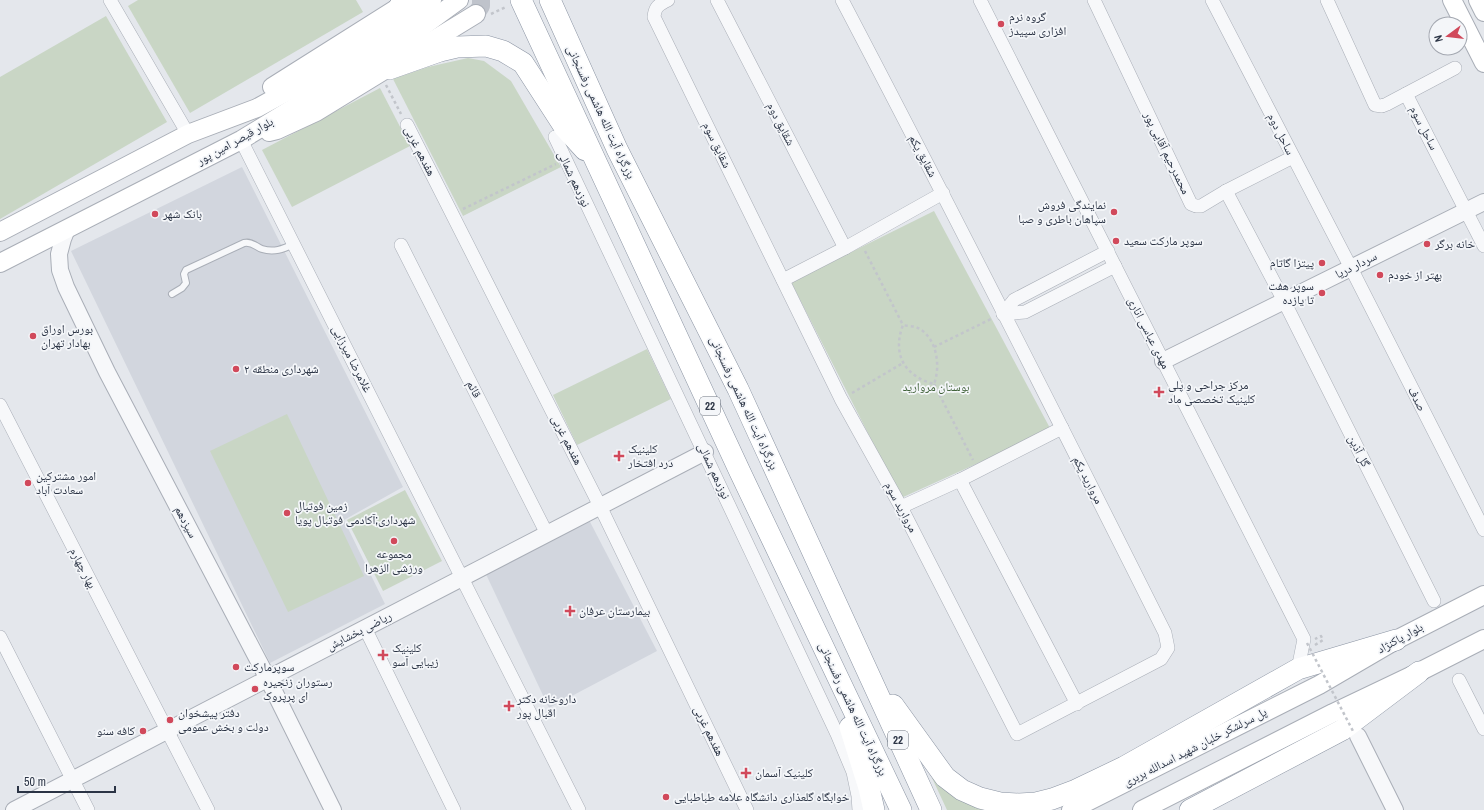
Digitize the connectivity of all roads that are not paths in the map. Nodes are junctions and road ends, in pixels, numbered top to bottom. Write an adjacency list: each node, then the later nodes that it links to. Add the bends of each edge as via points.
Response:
1 (110, 0): 24 (street)
2 (432, 0): 22 (main road, بلوار قیصر امین پور, via 335,65 256,108)
3 (459, 0): 26 (main road, بلوار قیصر امین پور, via 400,43)
4 (521, 0): 28 (highway, بزرگراه آیت الله هاشمی رفسنجانی / 22)
5 (550, 0): 64 (highway, بزرگراه آیت الله هاشمی رفسنجانی / 22, via 617,148 738,389)
6 (668, 0): 43 (street, شقایق سوم, via 657,5 654,17)
7 (718, 0): 38 (street, شقایق دوم)
8 (842, 0): 30 (street, شقایق یکم)
9 (980, 0): 39 (street, مهدی عباسی اناری)
10 (1094, 0): 29 (street, محمدرحیم آقایی پور, via 1191,204 1201,206)
11 (1212, 0): 27 (street, ساحل دوم)
12 (1327, 0): 21 (street, ساحل سوم, via 1375,105 1382,106)
13 (1452, 0): 18 (main road)
14 (1478, 0): 16 (main road)
15 (405, 2): 22 (main road)
16 (1484, 12)
17 (476, 14): 20 (main road)
18 (1484, 63)
19 (1455, 68): 21 (street)
20 (384, 71): 26 (main road, via 310,115 277,130); 28 (highway, via 457,48 486,46 503,51 523,63 565,128)
21 (1406, 94): 32 (street, ساحل سوم)
22 (224, 120): 24 (main road, بلوار قیصر امین پور)
23 (407, 125): 52 (street, هفدهم غربی)
24 (188, 134): 34 (main road, بلوار قیصر امین پور)
25 (555, 137): 50 (street, نوزدهم شمالی)
26 (241, 140): 33 (main road, بلوار قیصر امین پور); 35 (street, غلامرضا میرزایی)
27 (1293, 157): 29 (street, محمدرحیم آقایی پور); 42 (street, ساحل دوم)
28 (600, 168): 63 (highway, بزرگراه آیت الله هاشمی رفسنجانی / 22)
29 (1226, 191): 45 (street, گل آذین)
30 (943, 193): 38 (street); 46 (street, شقایق یکم)
31 (1484, 202): 32 (street, سردار دریا)
32 (1466, 211): 37 (street, ساحل سوم); 42 (street, سردار دریا)
33 (67, 229): 40 (main road, بلوار قیصر امین پور); 67 (street, سیزدهم, via 59,254 60,270 66,287 110,379)
34 (0, 232)
35 (294, 244): 44 (lane, via 276,251 244,243 186,270 186,283); 56 (street, غلامرضا میرزایی)
36 (401, 244): 55 (street, قائم)
37 (1484, 246)
38 (845, 248): 43 (street)
39 (1108, 251): 41 (street, مهدی عباسی اناری); 46 (street, via 1014,300)
40 (0, 263)
41 (1115, 266): 46 (street, via 1025,312); 47 (street, مهدی عباسی اناری)
42 (1351, 268): 45 (street, سردار دریا); 54 (street, صدف)
43 (783, 280): 53 (street, مروارید سوم, via 841,399)
44 (172, 294)
45 (1284, 301): 47 (street, سردار دریا); 58 (street, گل آذین)
46 (1003, 314): 49 (street, مروارید یکم)
47 (1163, 361): 65 (street, مهدی عباسی اناری, via 1306,641)
48 (0, 405): 72 (street, بهار چهارم)
49 (1062, 428): 51 (street); 70 (street, مروارید یکم, via 1165,634 1168,648 1161,660)
50 (705, 452): 52 (street, ریاضی بخشایش); 82 (street, نوزدهم شمالی, via 837,734 853,772)
51 (960, 480): 53 (street); 70 (street)
52 (600, 506): 55 (street, ریاضی بخشایش); 81 (street, هفدهم غربی)
53 (901, 507): 70 (street, مروارید سوم, via 1018,734)
54 (1484, 530)
55 (547, 534): 56 (street, ریاضی بخشایش)
56 (462, 578): 59 (street, ریاضی بخشایش); 80 (street, غلامرضا میرزایی)
57 (1484, 595): 62 (main road, بلوار پاکنژاد)
58 (1434, 601)
59 (365, 628): 67 (street, ریاضی بخشایش); 79 (street)
60 (0, 637): 74 (street)
61 (1484, 639): 66 (main road)
62 (1396, 640): 65 (highway); 69 (main road, بلوار پاکنژاد)
63 (828, 655): 83 (highway); 84 (highway, بزرگراه آیت الله هاشمی رفسنجانی / 22)
64 (866, 669): 65 (highway, via 945,777 962,790 980,798 1019,804 1052,799 1083,787 1124,767); 85 (highway, بزرگراه آیت الله هاشمی رفسنجانی / 22)
65 (1298, 669)
66 (1419, 672): 87 (main road); 88 (highway, via 1342,730)
67 (268, 678): 72 (street, ریاضی بخشایش); 78 (street, سیزدهم)
68 (1459, 680): 71 (street)
69 (1319, 685): 86 (main road, پل سرلشکر خلبان شهید اسدالله بربری)
70 (1077, 704)
71 (1484, 729)
72 (167, 731): 74 (street, ریاضی بخشایش); 77 (street, بهار چهارم)
73 (1356, 734): 89 (street)
74 (72, 780): 75 (street, ریاضی بخشایش); 76 (street)
75 (14, 810)
76 (88, 810)
77 (208, 810)
78 (334, 810)
79 (454, 810)
80 (579, 810)
81 (747, 810)
82 (859, 810)
83 (874, 810)
84 (901, 810)
85 (931, 810)
86 (1071, 810)
87 (1142, 810)
88 (1190, 810)
89 (1395, 810)

